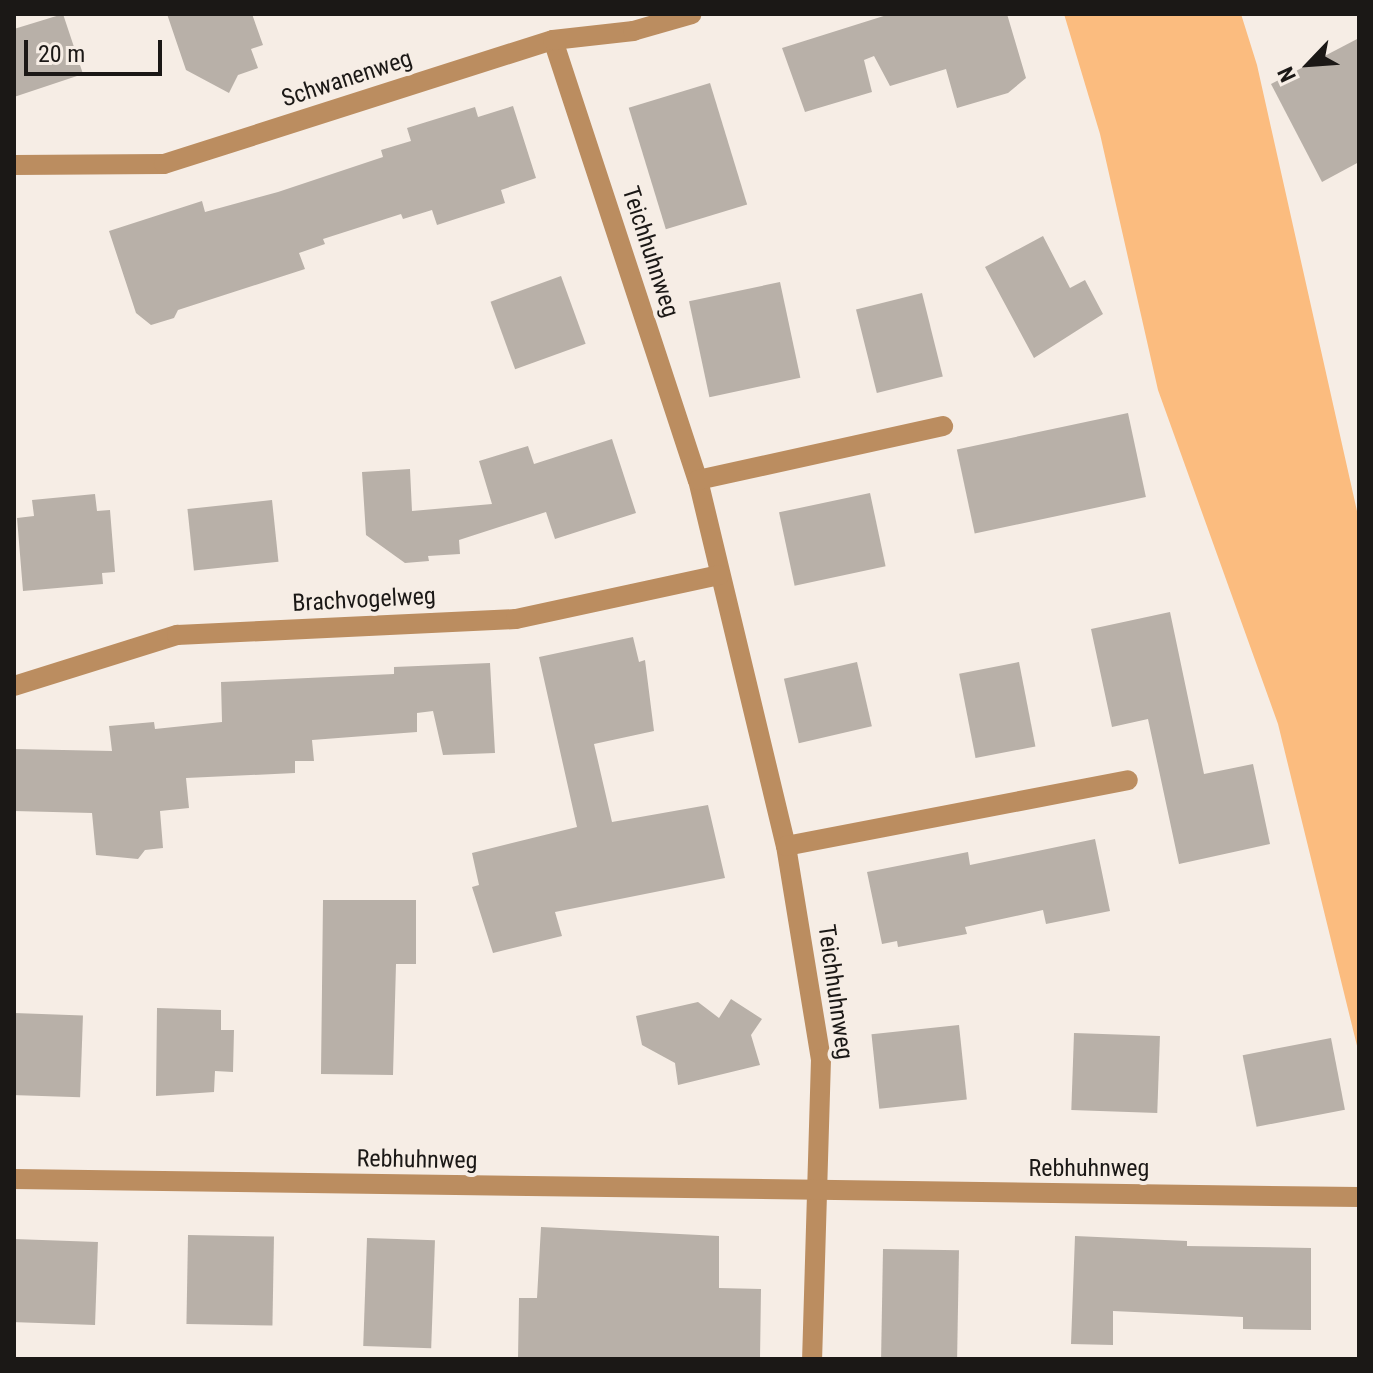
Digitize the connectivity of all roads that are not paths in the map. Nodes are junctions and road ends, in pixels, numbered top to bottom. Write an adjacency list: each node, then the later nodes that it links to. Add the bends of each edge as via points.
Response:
1 (692, 14): 2 (street, Schwanenweg, via 633,31)
2 (553, 40): 3 (street, Schwanenweg, via 164,164); 5 (street, Teichhuhnweg)
3 (14, 165)
4 (943, 426): 5 (street)
5 (698, 480): 6 (street, Teichhuhnweg)
6 (719, 575): 7 (street, Brachvogelweg, via 516,619 177,635); 9 (street, Teichhuhnweg)
7 (14, 686)
8 (1128, 780): 9 (street)
9 (786, 846): 11 (street, Teichhuhnweg, via 821,1059)
10 (14, 1179): 11 (street, Rebhuhnweg)
11 (819, 1193): 12 (street, Rebhuhnweg); 13 (street)
12 (1359, 1197)
13 (812, 1359)

